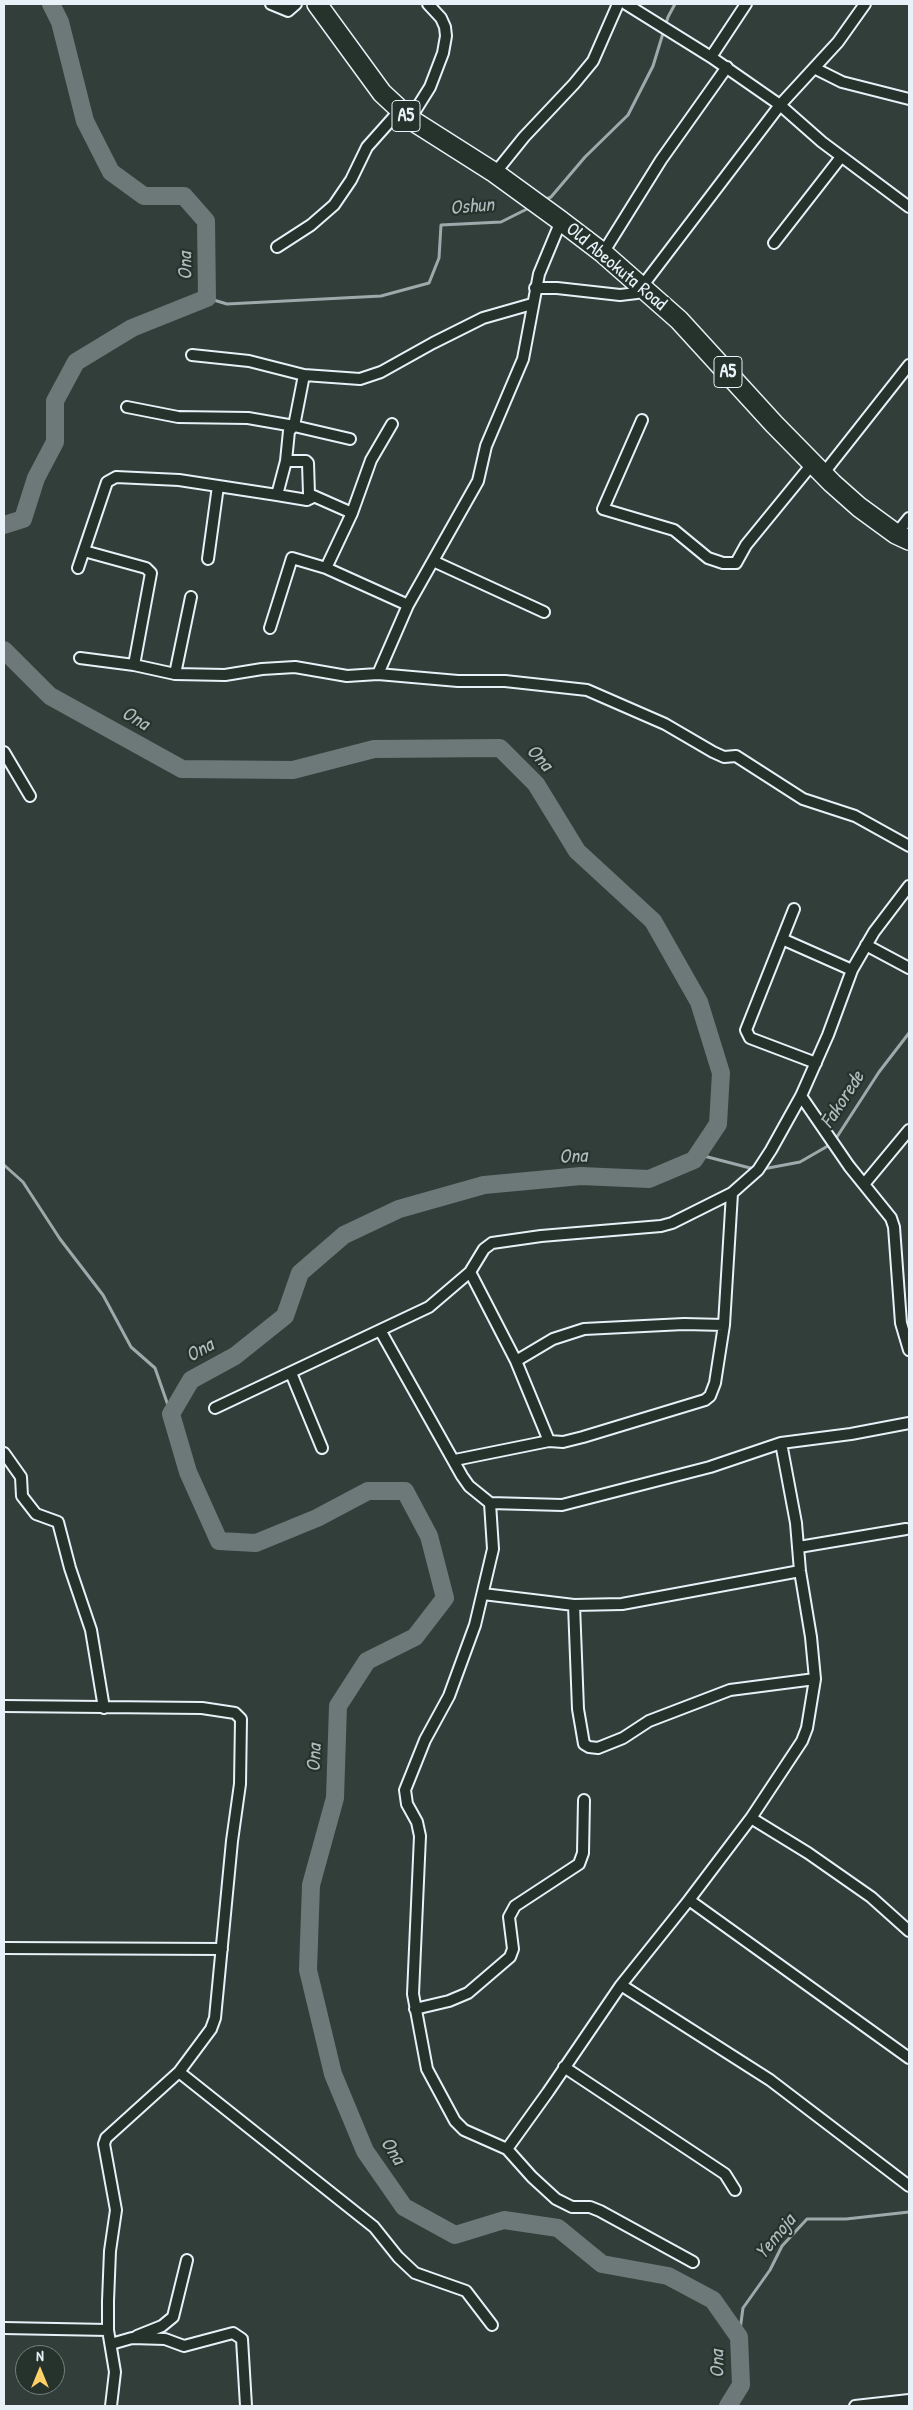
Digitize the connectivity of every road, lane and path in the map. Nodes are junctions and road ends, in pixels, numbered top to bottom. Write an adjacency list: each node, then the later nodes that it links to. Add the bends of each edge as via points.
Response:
1 (271, 4): 2 (street, via 288,11)
2 (296, 4)
3 (317, 4): 14 (highway, Old Abeokuta Road / A5, via 382,92)
4 (428, 4): 14 (street, via 445,27 443,52 430,87)
5 (618, 4): 16 (street, via 593,61)
6 (626, 4): 9 (street)
7 (746, 4): 9 (street)
8 (865, 4): 11 (street, via 838,42)
9 (711, 57): 10 (street)
10 (727, 67): 13 (street); 21 (street, via 661,160)
11 (814, 68): 12 (street, via 842,82); 13 (street)
12 (909, 99)
13 (780, 105): 15 (street); 23 (street)
14 (405, 114): 16 (highway, Old Abeokuta Road / A5); 20 (street, via 367,146 351,180 334,205 311,226)
15 (841, 157): 17 (street); 19 (street)
16 (494, 173): 18 (highway, Old Abeokuta Road / A5)
17 (909, 206)
18 (561, 221): 21 (highway, Old Abeokuta Road / A5); 22 (street)
19 (774, 243)
20 (277, 247)
21 (603, 254): 23 (highway, Old Abeokuta Road / A5)
22 (535, 288): 23 (street, via 626,295 637,293); 24 (street)
23 (642, 288): 34 (highway, Old Abeokuta Road / A5, via 679,320)
24 (532, 304): 27 (street, via 483,318 381,372 360,379); 43 (street, via 523,359 486,446 478,481)
25 (192, 355): 27 (street, via 249,361)
26 (909, 365): 34 (street)
27 (304, 375): 31 (street)
28 (127, 407): 31 (street, via 178,417 248,418)
29 (642, 420): 34 (street, via 603,509 674,530 708,558 723,563 736,563 746,545)
30 (392, 424): 38 (street, via 371,460)
31 (294, 426): 32 (street); 33 (street, via 289,431)
32 (350, 439)
33 (286, 462): 36 (street); 37 (street, via 308,463 309,494)
34 (818, 469): 40 (highway, Old Abeokuta Road / A5, via 859,507)
35 (218, 486): 36 (street); 41 (street, via 179,480 116,477 107,482); 42 (street)
36 (276, 495): 37 (street, via 306,500)
37 (313, 497): 38 (street)
38 (352, 513): 45 (street)
39 (909, 518): 40 (street)
40 (903, 537)
41 (84, 552): 44 (street); 51 (street, via 146,568 151,573)
42 (208, 559)
43 (433, 561): 47 (street); 48 (street)
44 (78, 568)
45 (326, 568): 47 (street); 49 (street, via 292,558)
46 (191, 597): 52 (street)
47 (408, 605): 53 (street)
48 (544, 612)
49 (270, 628)
50 (80, 658): 51 (street)
51 (134, 664): 52 (street)
52 (175, 674): 53 (street, via 225,675 295,667 347,676)
53 (378, 674): 56 (street, via 466,682 535,683 587,690 650,716 724,757 736,756 804,799 854,816)
54 (4, 752): 55 (street)
55 (30, 796)
56 (909, 846)
57 (909, 886): 60 (street)
58 (794, 909): 59 (street)
59 (782, 939): 62 (street); 63 (street, via 746,1030 747,1035)
60 (866, 945): 61 (street); 62 (street)
61 (909, 968)
62 (852, 970): 63 (street)
63 (816, 1063): 64 (street)
64 (801, 1096): 68 (street, via 849,1166); 69 (street, via 758,1170)
65 (909, 1130): 66 (street)
66 (900, 1142): 67 (street); 68 (street)
67 (909, 1149)
68 (865, 1183): 73 (street, via 886,1210 894,1227 901,1323)
69 (732, 1193): 70 (street, via 661,1226 541,1236 492,1244 484,1249); 71 (street)
70 (470, 1272): 72 (street, via 429,1307); 74 (street)
71 (724, 1325): 74 (street, via 584,1329 553,1339); 78 (street, via 716,1383 705,1400 583,1437 563,1442)
72 (380, 1330): 75 (street); 82 (street)
73 (909, 1350)
74 (516, 1361): 78 (street)
75 (291, 1373): 76 (street); 80 (street)
76 (215, 1408)
77 (909, 1423): 79 (street)
78 (550, 1441): 82 (street)
79 (781, 1444): 83 (street, via 710,1467 562,1505); 85 (street)
80 (322, 1448)
81 (4, 1453): 91 (street, via 21,1477 22,1496 36,1514 58,1522 92,1630)
82 (455, 1460): 83 (street, via 469,1486)
83 (490, 1503): 87 (street, via 494,1538)
84 (906, 1529): 85 (street)
85 (799, 1547): 86 (street)
86 (800, 1571): 88 (street, via 622,1604); 89 (street)
87 (483, 1594): 88 (street); 99 (street, via 449,1696 425,1740 405,1790 420,1836)
88 (574, 1605): 89 (street, via 578,1709 584,1744 589,1747 598,1748 623,1738 649,1721 730,1690)
89 (815, 1679): 93 (street, via 811,1714 802,1741)
90 (4, 1706): 91 (street)
91 (104, 1708): 97 (street, via 202,1708 240,1716 240,1784)
92 (584, 1800): 99 (street, via 579,1864 515,1906 508,1925 513,1949 510,1957 468,1993 449,2001)
93 (752, 1818): 94 (street); 95 (street, via 871,1897)
94 (689, 1900): 98 (street); 100 (street)
95 (909, 1931)
96 (4, 1948): 97 (street)
97 (222, 1950): 102 (street, via 211,2029)
98 (620, 1985): 101 (street); 104 (street, via 770,2080)
99 (415, 2008): 103 (street, via 427,2069 455,2121 464,2130)
100 (909, 2058)
101 (564, 2067): 103 (street); 105 (street, via 725,2174)
102 (179, 2072): 108 (street, via 374,2227 389,2248 415,2272 466,2291); 110 (street, via 106,2138 104,2144 116,2210 110,2251)
103 (507, 2149): 107 (street, via 563,2204 600,2211)
104 (909, 2186)
105 (735, 2190)
106 (187, 2260): 111 (street, via 173,2317 162,2326)
107 (693, 2262)
108 (492, 2325)
109 (4, 2328): 110 (street)
110 (108, 2330): 112 (street)
111 (132, 2338): 112 (street); 115 (street, via 165,2339 184,2346 233,2333 239,2335 242,2339)
112 (111, 2344): 114 (street, via 115,2372)
113 (909, 2400): 116 (street)
114 (111, 2406)
115 (246, 2406)
116 (855, 2406)

